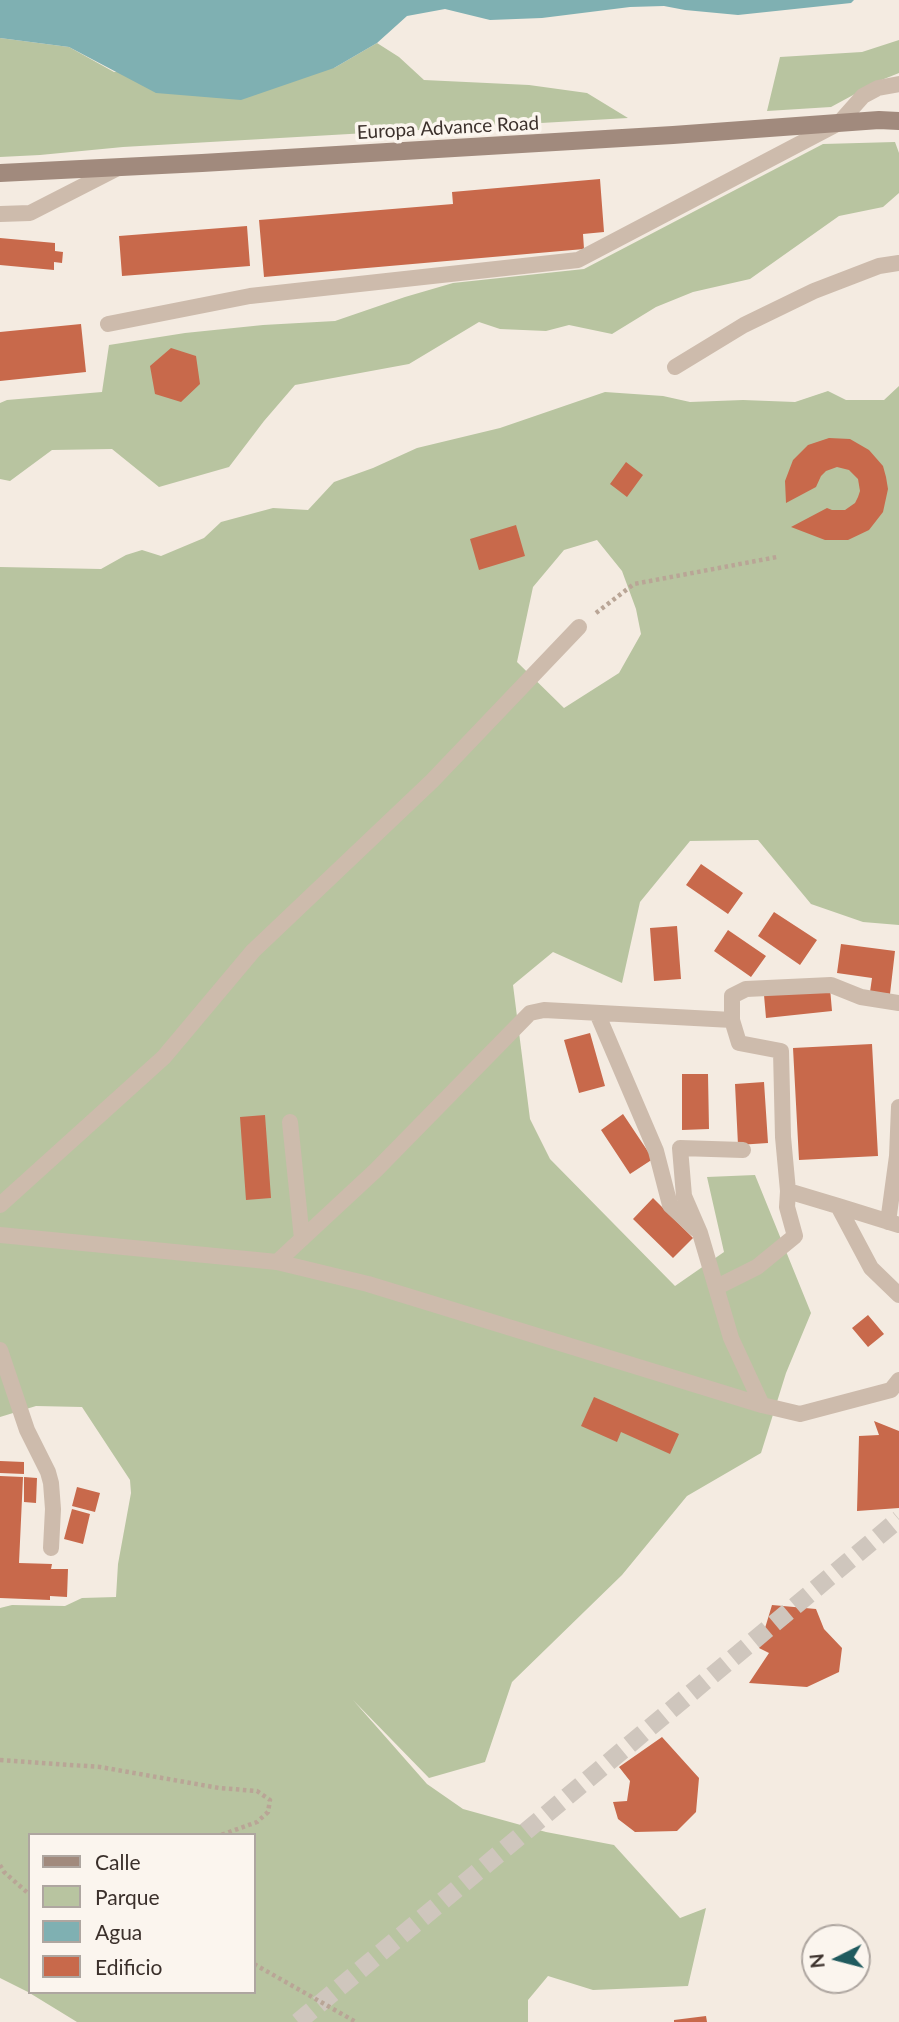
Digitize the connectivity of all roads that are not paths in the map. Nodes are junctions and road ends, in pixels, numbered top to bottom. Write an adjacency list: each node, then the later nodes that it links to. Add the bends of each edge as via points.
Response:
1 (899, 84): 3 (lane, via 863,96)
2 (899, 121): 3 (main road, Europa Advance Road)
3 (839, 123): 4 (main road, Europa Advance Road); 8 (lane, via 578,260 250,296)
4 (120, 167): 5 (main road, Europa Advance Road); 6 (lane, via 30,213)
5 (0, 173)
6 (0, 214)
7 (899, 263): 9 (lane, via 814,291 744,325)
8 (108, 324)
9 (675, 367)
10 (579, 627): 20 (lane, via 432,781 253,951 164,1057)
11 (899, 1003): 13 (lane, via 861,997 831,985 746,989 732,996)
12 (597, 1013): 13 (lane); 18 (lane); 25 (lane, via 530,1013)
13 (732, 1020): 19 (lane, via 739,1043 780,1051)
14 (899, 1107): 22 (lane)
15 (290, 1122): 25 (lane)
16 (680, 1148): 17 (lane); 18 (lane); 23 (lane, via 684,1196)
17 (743, 1150)
18 (656, 1151): 23 (lane, via 670,1205)
19 (788, 1191): 21 (lane); 27 (lane, via 795,1236 757,1267)
20 (0, 1205)
21 (838, 1206): 22 (lane); 28 (lane, via 872,1268)
22 (893, 1223)
23 (700, 1233): 27 (lane)
24 (0, 1235): 26 (lane)
25 (302, 1239): 26 (lane)
26 (277, 1262): 31 (lane, via 368,1283)
27 (717, 1287): 31 (lane, via 730,1338)
28 (899, 1295)
29 (0, 1350): 32 (lane, via 51,1483)
30 (899, 1380): 31 (lane, via 891,1390 800,1414)
31 (762, 1405)
32 (51, 1548)

